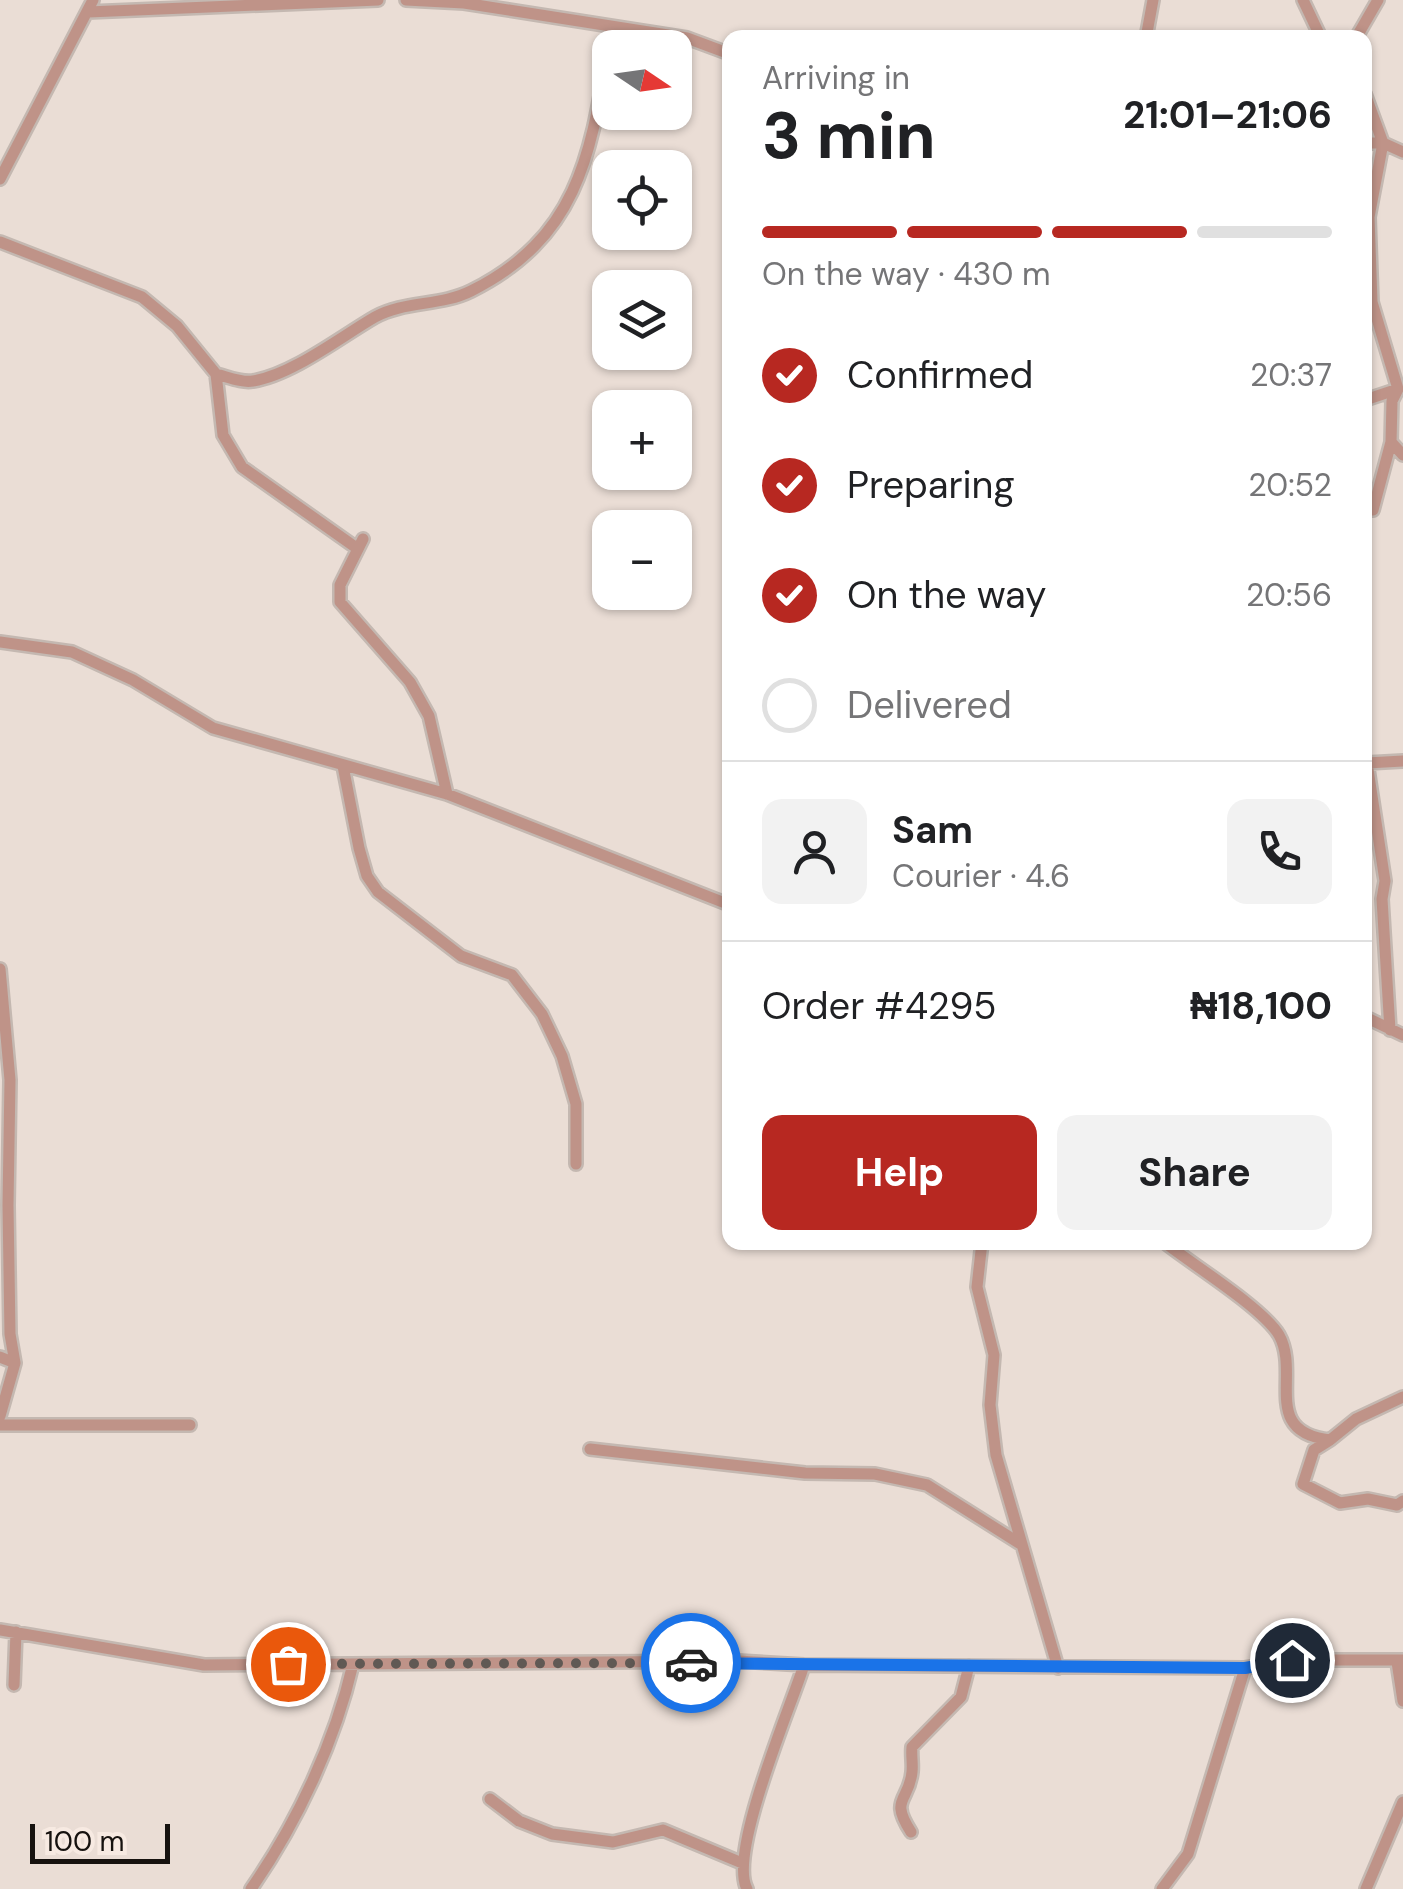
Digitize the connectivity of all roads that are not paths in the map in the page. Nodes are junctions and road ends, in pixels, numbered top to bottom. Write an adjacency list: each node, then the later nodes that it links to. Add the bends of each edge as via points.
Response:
1 (378, 0): 6 (street)
2 (407, 0): 7 (street, via 464,2)
3 (1153, 0): 8 (street)
4 (1303, 0): 9 (street)
5 (1378, 0): 10 (street)
6 (90, 6): 16 (street)
7 (612, 27): 11 (street, via 687,38); 20 (street, via 584,173 542,240 467,293 381,314 330,349 267,377 252,382)
8 (1147, 30)
9 (1317, 30)
10 (1361, 30)
11 (722, 51)
12 (1372, 113): 14 (street)
13 (1372, 143): 14 (street)
14 (1383, 143): 15 (street); 17 (street)
15 (1403, 152)
16 (0, 179)
17 (1372, 201)
18 (0, 242): 20 (street, via 142,297 177,326)
19 (1372, 288): 21 (street)
20 (216, 374): 30 (street, via 222,435 242,467 360,544 340,585 340,602 410,682 429,716)
21 (1398, 389): 22 (street); 23 (street)
22 (1372, 398)
23 (1391, 442): 24 (street); 25 (street)
24 (1403, 455)
25 (1373, 510)
26 (0, 642): 29 (street, via 72,652 213,728)
27 (1403, 761): 28 (street)
28 (1372, 763)
29 (342, 766): 30 (street); 36 (street, via 358,848 378,892 461,956 512,974 542,1014 576,1104)
30 (447, 794): 32 (street)
31 (1372, 794): 35 (street)
32 (722, 903)
33 (0, 969): 40 (street, via 10,1080 10,1334)
34 (1372, 1021): 35 (street)
35 (1397, 1032)
36 (576, 1164)
37 (981, 1250): 48 (street, via 977,1287 994,1354 991,1428)
38 (1174, 1250): 45 (street, via 1270,1324 1286,1354 1288,1416)
39 (0, 1357): 40 (street)
40 (16, 1363): 42 (street)
41 (1403, 1397): 45 (street)
42 (0, 1416)
43 (0, 1425): 44 (street)
44 (190, 1425)
45 (1330, 1440): 47 (street, via 1314,1450 1303,1484 1340,1503)
46 (590, 1448): 48 (street, via 805,1473 874,1474 927,1485)
47 (1403, 1501)
48 (1019, 1543): 55 (street)
49 (0, 1630): 50 (street)
50 (16, 1632): 52 (street, via 204,1665); 57 (street)
51 (1400, 1661): 56 (street, via 1292,1660); 58 (street)
52 (353, 1664): 53 (street); 63 (street, via 344,1704 282,1846)
53 (804, 1665): 54 (street); 62 (street)
54 (969, 1666): 55 (street); 61 (street, via 962,1697 912,1747 912,1773 899,1802)
55 (1058, 1668): 56 (street)
56 (1245, 1668): 65 (street, via 1188,1854)
57 (14, 1685)
58 (1403, 1701)
59 (490, 1800): 62 (street, via 552,1834 613,1842 664,1830)
60 (1403, 1802): 66 (street)
61 (911, 1832)
62 (742, 1864): 64 (street)
63 (251, 1889)
64 (746, 1889)
65 (1162, 1889)
66 (1366, 1889)

